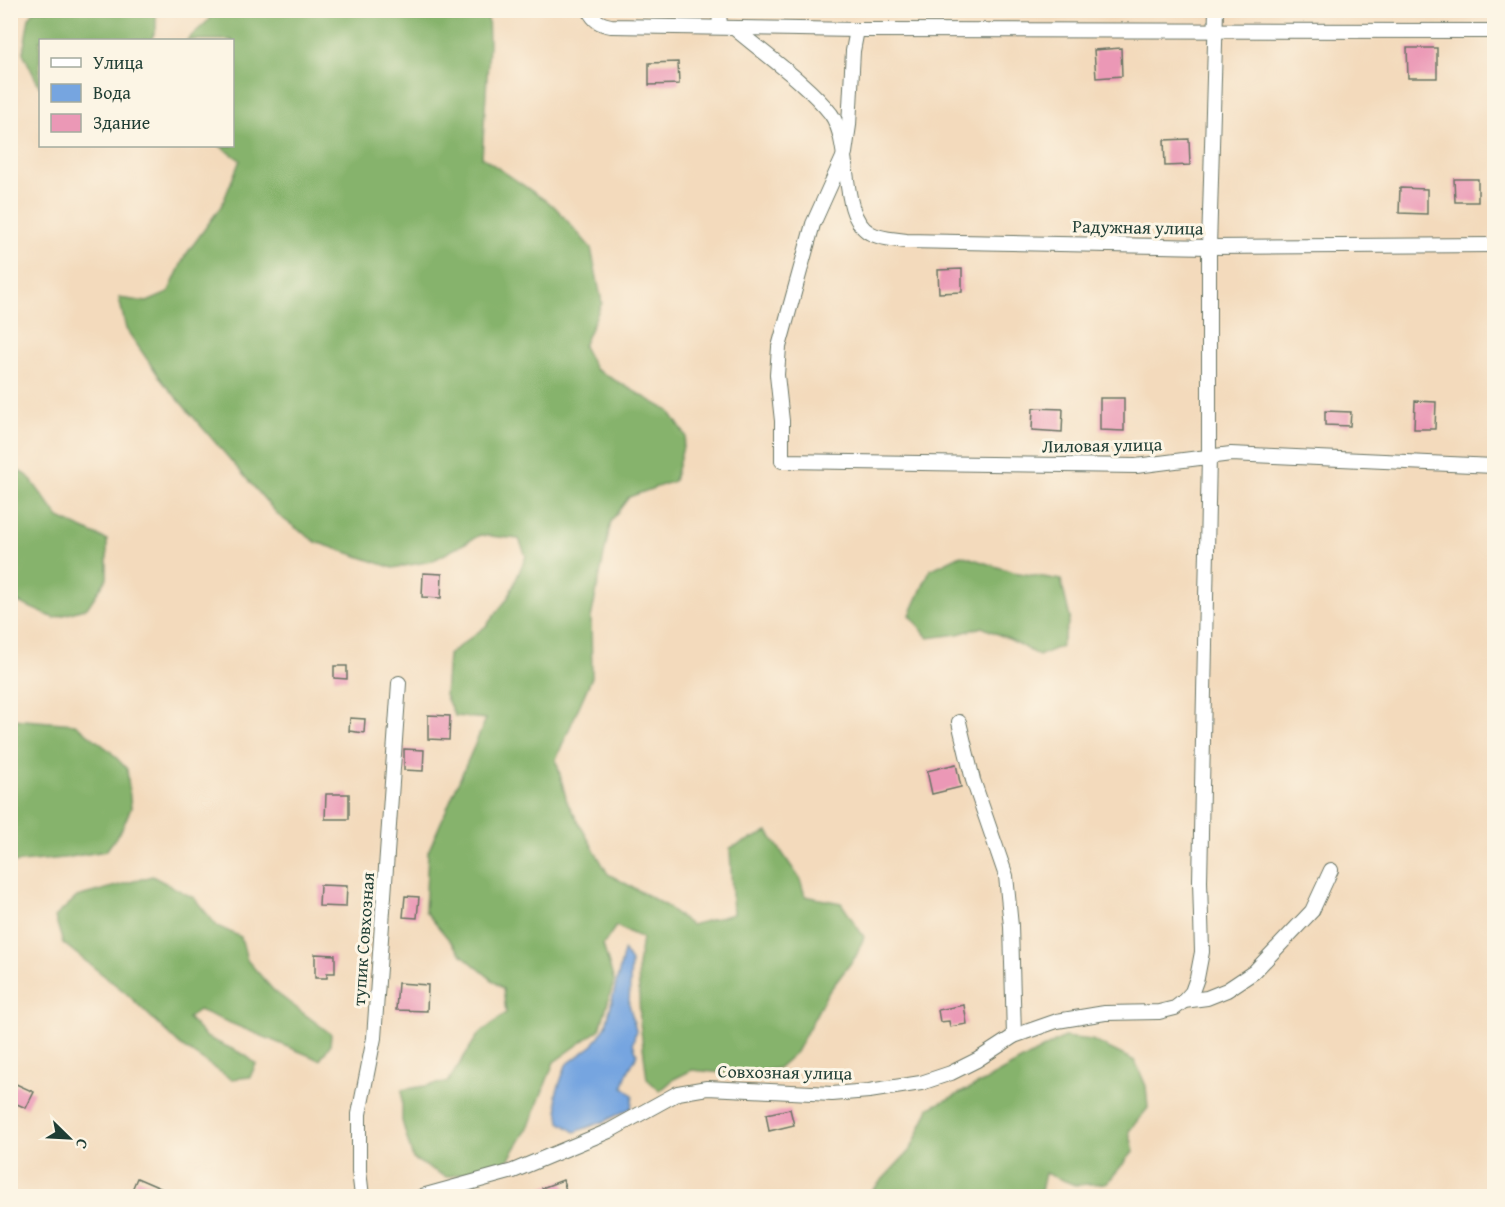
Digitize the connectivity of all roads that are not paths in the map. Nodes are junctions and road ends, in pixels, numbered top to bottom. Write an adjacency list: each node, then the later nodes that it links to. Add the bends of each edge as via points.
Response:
1 (590, 10): 4 (street, via 599,23 611,26)
2 (719, 10): 4 (street)
3 (1216, 10): 6 (street)
4 (727, 28): 5 (street); 8 (street, via 816,96 832,115)
5 (857, 30): 6 (street); 8 (street)
6 (1216, 30): 7 (street); 10 (street)
7 (1494, 31)
8 (845, 153): 10 (street, Радужная улица, via 849,198 858,221 877,237 906,241); 11 (street, Лиловая улица, via 813,224 779,346 782,461 1136,466)
9 (1494, 245): 10 (street, Радужная улица)
10 (1209, 247): 11 (street)
11 (1209, 456): 12 (street, Лиловая улица); 16 (street, via 1200,881 1202,952 1192,992)
12 (1494, 466)
13 (399, 683): 18 (street, тупик Совхозная, via 374,1038 359,1114)
14 (959, 722): 17 (street, via 973,780 1006,876)
15 (1331, 870): 16 (street, Совхозная улица, via 1312,911 1254,972 1227,990)
16 (1184, 1001): 17 (street, Совхозная улица, via 1159,1012 1104,1013 1057,1021)
17 (1014, 1036): 19 (street, Совхозная улица, via 977,1060 921,1083 832,1094 707,1088 678,1093 609,1131 513,1171)
18 (362, 1197)
19 (422, 1197)

